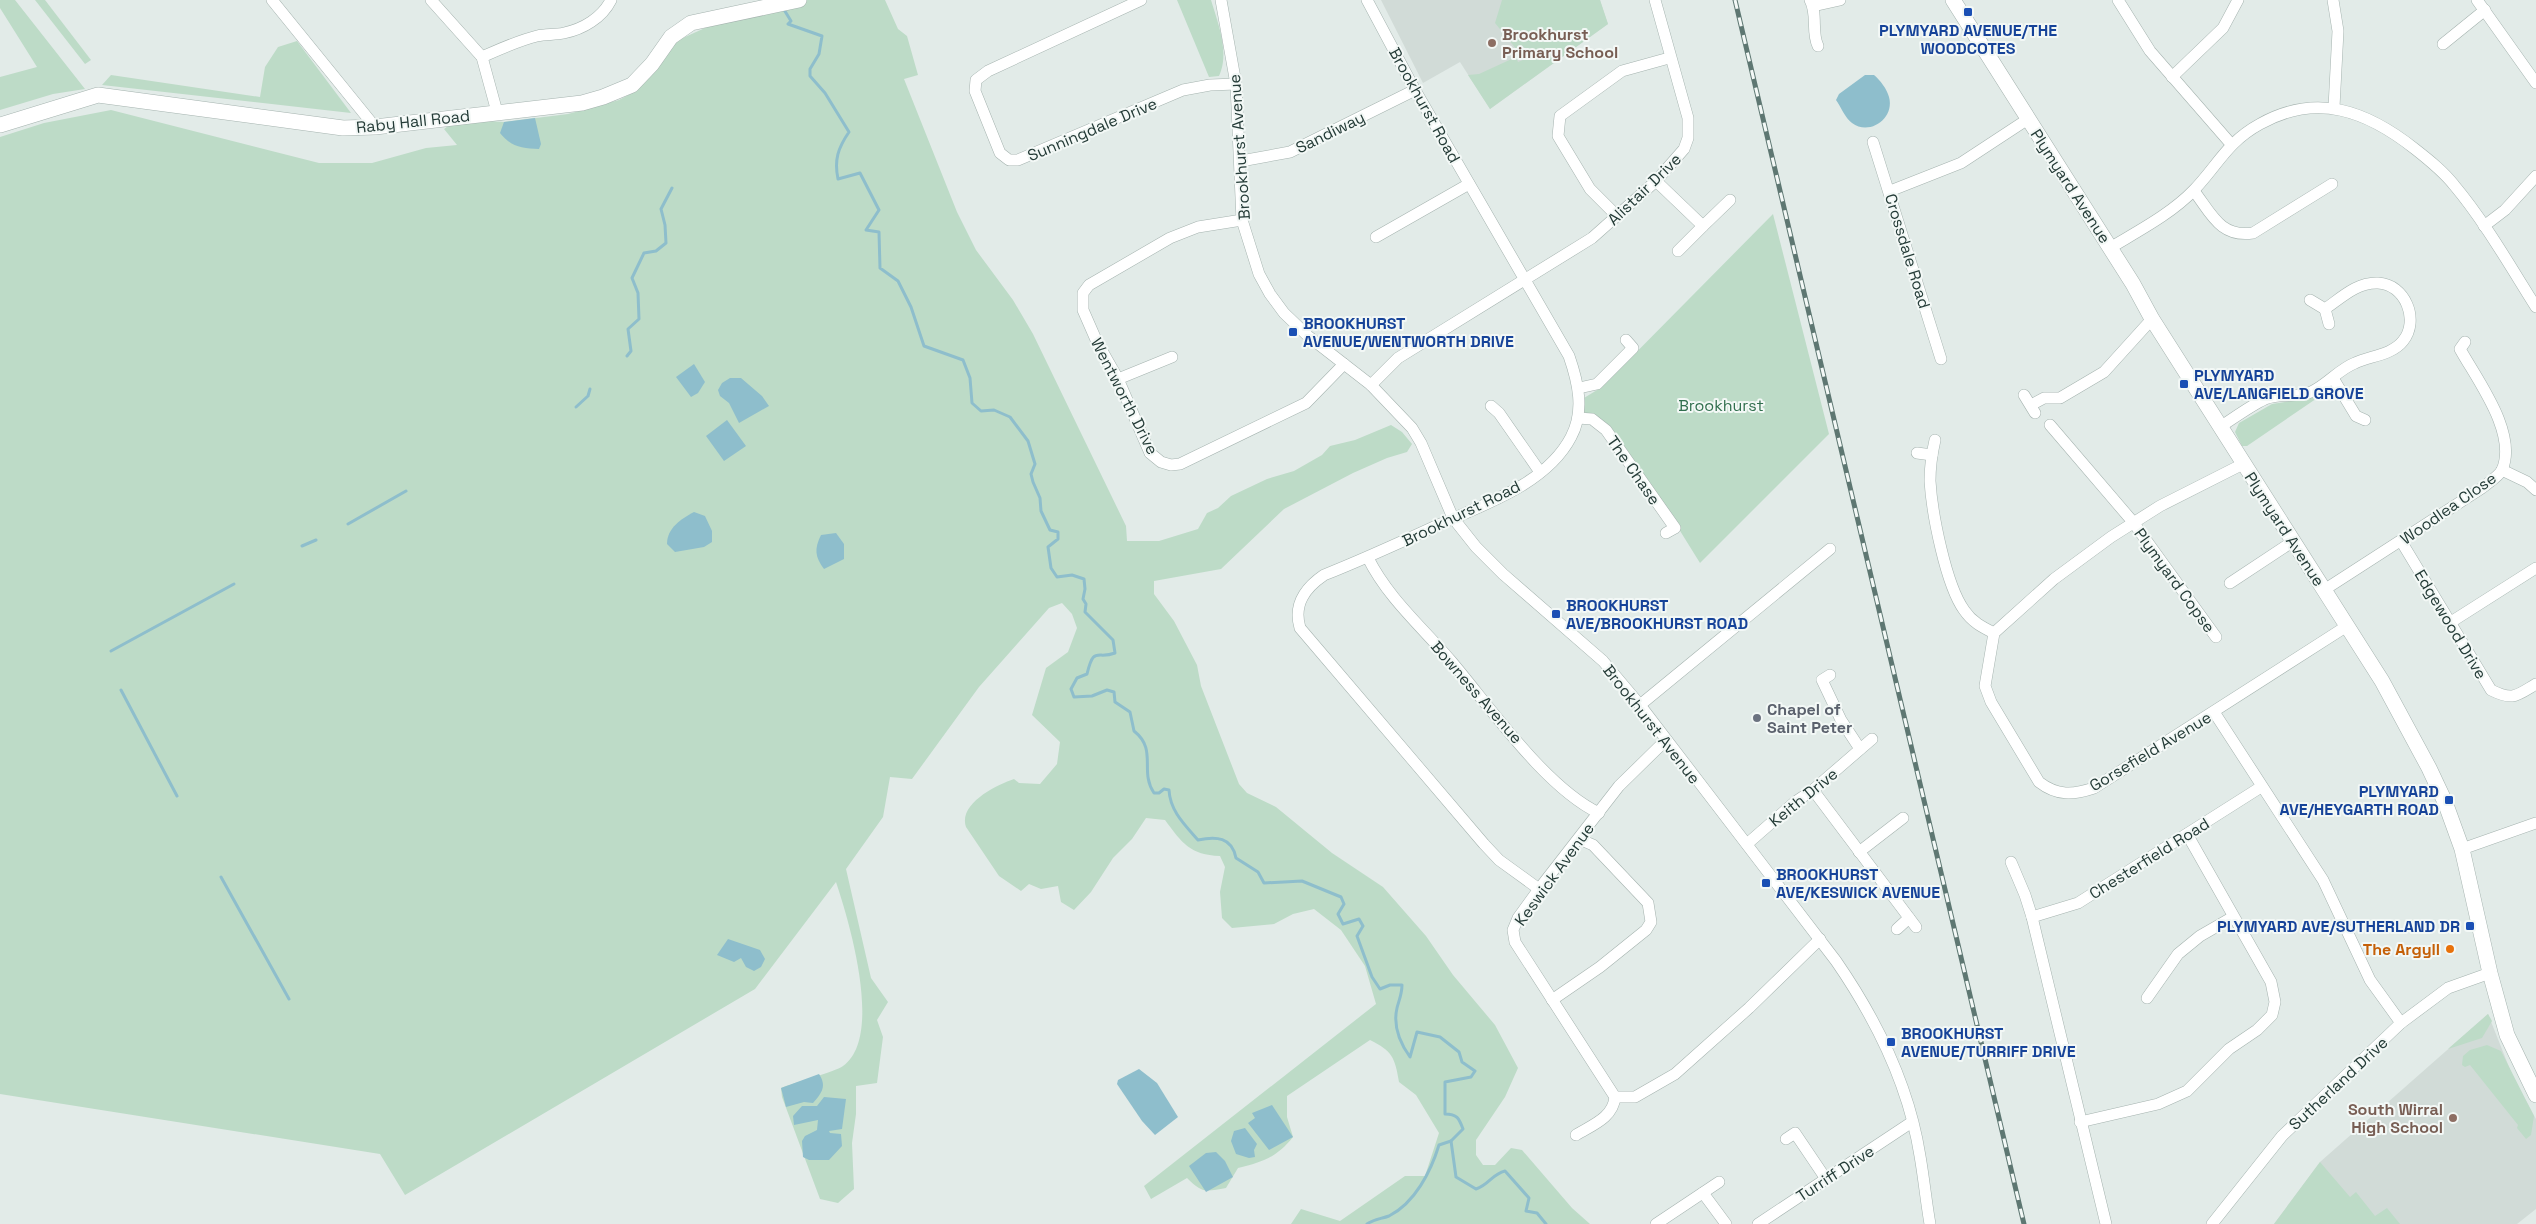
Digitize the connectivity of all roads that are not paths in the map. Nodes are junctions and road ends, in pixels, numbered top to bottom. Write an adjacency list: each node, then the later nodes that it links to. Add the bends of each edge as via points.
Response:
1 (272, 0): 29 (street)
2 (431, 0): 19 (street)
3 (610, 0): 19 (street, via 592,22 564,33 539,35)
4 (799, 0): 26 (street, Raby Hall Road, via 691,23 671,37 632,85 603,97 582,103)
5 (1141, 0): 23 (street, Sunningdale Drive, via 988,71 976,80 974,91 1000,153 1008,160 1018,160 1183,90)
6 (1221, 0): 23 (street, Brookhurst Avenue)
7 (1367, 0): 24 (street, Brookhurst Road)
8 (1655, 0): 20 (street, Alistair Drive)
9 (1840, 0): 15 (street)
10 (1953, 0): 27 (street, Plymyard Avenue)
11 (2118, 0): 21 (street, via 2150,51)
12 (2238, 0): 21 (street, via 2223,28)
13 (2333, 0): 25 (street, via 2338,31)
14 (2477, 0): 16 (street)
15 (1811, 3): 17 (street)
16 (2485, 10): 18 (street); 22 (street)
17 (1813, 42)
18 (2443, 44)
19 (482, 57): 26 (street)
20 (1669, 58): 34 (street, Alistair Drive, via 1688,118 1688,138 1684,149); 40 (street, via 1622,72 1560,116 1558,136 1590,189)
21 (2172, 77): 31 (street)
22 (2536, 83)
23 (1236, 84): 32 (street, Brookhurst Avenue)
24 (1416, 90): 32 (street, Sandiway, via 1290,152); 35 (street, Brookhurst Road)
25 (2334, 107): 31 (street, via 2284,112 2259,124); 43 (street, via 2372,119 2417,150 2454,184)
26 (497, 112): 29 (street, Raby Hall Road)
27 (2028, 120): 38 (street, via 1960,163); 45 (street, Plymyard Avenue)
28 (0, 124): 29 (street, Raby Hall Road, via 98,95 343,128)
29 (375, 126)
30 (1873, 142): 38 (street, Crossdale Road)
31 (2231, 144): 37 (street)
32 (1241, 160): 41 (street, Brookhurst Avenue)
33 (2536, 176): 43 (street, via 2505,210)
34 (1656, 181): 40 (street, Alistair Drive); 42 (street)
35 (1469, 184): 44 (street); 47 (street, Brookhurst Road)
36 (2332, 184): 37 (street, via 2321,198 2253,234 2243,235 2232,234 2223,228)
37 (2194, 191): 45 (street)
38 (1890, 192): 56 (street, Crossdale Road)
39 (1730, 200): 42 (street)
40 (1616, 215): 47 (street, Alistair Drive, via 1592,238)
41 (1242, 220): 57 (street, Brookhurst Avenue, via 1259,274 1274,300 1308,336); 59 (street, Wentworth Drive, via 1198,227 1170,238 1089,285 1083,293 1083,310)
42 (1703, 226): 46 (street)
43 (2484, 226): 49 (street)
44 (1376, 237)
45 (2110, 248): 51 (street, Plymyard Avenue)
46 (1678, 251)
47 (1524, 279): 60 (street, Alistair Drive, via 1398,358); 61 (street, Brookhurst Road, via 1569,356)
48 (2310, 300): 50 (street)
49 (2536, 307)
50 (2325, 309): 52 (street); 58 (street, via 2356,286 2377,283 2389,285 2405,298 2410,317 2402,342 2388,352 2353,363)
51 (2152, 319): 62 (street, via 2104,372 2060,398 2044,398 2033,409); 67 (street, Plymyard Avenue)
52 (2329, 324)
53 (1626, 340): 61 (street, via 1633,348 1597,384)
54 (2465, 342): 72 (street, Woodlea Close, via 2460,349 2503,429)
55 (1172, 357): 59 (street)
56 (1940, 360)
57 (1344, 364): 59 (street, Wentworth Drive, via 1306,403 1180,464 1171,465 1150,453); 60 (street, Brookhurst Avenue)
58 (2333, 378): 65 (street, via 2360,418); 67 (street, via 2309,393 2266,399)
59 (1118, 379)
60 (1371, 385): 75 (street, Brookhurst Avenue, via 1412,428)
61 (1578, 388): 64 (street, Brookhurst Road)
62 (2024, 395)
63 (1498, 408): 73 (street)
64 (1578, 418): 73 (street, Brookhurst Road, via 1571,437 1558,456); 77 (street, The Chase, via 1592,419 1606,430 1675,528)
65 (2344, 419)
66 (2050, 426): 76 (street, Plymyard Copse)
67 (2220, 427): 71 (street, Plymyard Avenue)
68 (1935, 440): 70 (street)
69 (1917, 453): 70 (street)
70 (1932, 455): 87 (street, via 1931,495 1951,583 1964,610 1976,624)
71 (2243, 464): 76 (street); 78 (street, Plymyard Avenue)
72 (2502, 470): 74 (street); 79 (street, Woodlea Close, via 2482,488)
73 (1540, 472): 75 (street, Brookhurst Road, via 1494,500)
74 (2536, 490)
75 (1454, 518): 81 (street, Brookhurst Road); 91 (street, Brookhurst Avenue, via 1476,547 1603,661)
76 (2133, 522): 87 (street, via 2054,578); 88 (street, Plymyard Copse)
77 (1666, 533)
78 (2292, 542): 83 (street); 84 (street, Plymyard Avenue)
79 (2401, 542): 84 (street, Woodlea Close); 85 (street, Edgewood Drive)
80 (1830, 548): 91 (street)
81 (1368, 558): 98 (street, Bowness Avenue, via 1393,596 1546,773 1583,806); 107 (street, Brookhurst Road, via 1310,584 1303,593 1297,613 1300,628 1484,844 1499,860)
82 (2535, 572): 85 (street)
83 (2230, 582)
84 (2324, 590): 86 (street, Plymyard Avenue)
85 (2451, 622): 90 (street, Edgewood Drive, via 2491,690 2505,697 2518,696)
86 (2347, 626): 92 (street, Gorsefield Avenue); 104 (street, Plymyard Avenue, via 2407,724 2445,802)
87 (1994, 633): 92 (street, Gorsefield Avenue, via 1985,686 1991,702 2039,782 2058,793 2094,788)
88 (2216, 637)
89 (1830, 675): 95 (street, via 1822,680 1841,720)
90 (2536, 684)
91 (1640, 705): 94 (street, Brookhurst Avenue)
92 (2214, 712): 96 (street)
93 (1872, 739): 95 (street, Keith Drive)
94 (1666, 740): 98 (street, Keswick Avenue, via 1619,786); 103 (street, Brookhurst Avenue)
95 (1860, 749): 97 (street, Keith Drive)
96 (2261, 787): 101 (street, Chesterfield Road); 115 (street, via 2323,880 2370,980)
97 (1813, 790): 103 (street, Keith Drive); 105 (street)
98 (1599, 813): 102 (street, Keswick Avenue)
99 (1903, 818): 105 (street)
100 (2536, 822): 104 (street)
101 (2187, 834): 108 (street, Chesterfield Road, via 2078,903); 109 (street)
102 (1579, 839): 107 (street, Keswick Avenue); 114 (street, via 1593,845 1648,903 1651,922 1646,930 1600,967)
103 (1747, 844): 111 (street, Brookhurst Avenue)
104 (2462, 849): 112 (street, Plymyard Avenue)
105 (1859, 852): 110 (street, via 1912,923)
106 (2011, 862): 108 (street)
107 (1539, 889): 114 (street, Keswick Avenue, via 1513,930 1515,942)
108 (2032, 917): 119 (street)
109 (2233, 917): 113 (street, via 2200,936 2178,954); 119 (street, via 2271,982 2275,1002 2272,1015 2229,1049 2187,1091 2158,1104)
110 (1897, 928)
111 (1820, 939): 117 (street, via 1675,1074 1635,1096); 118 (street, Brookhurst Avenue, via 1859,994 1898,1077)
112 (2490, 974): 115 (street, Sutherland Drive, via 2448,988); 116 (street, Plymyard Avenue, via 2507,1035)
113 (2147, 998)
114 (1552, 1000): 117 (street, Keswick Avenue)
115 (2401, 1023): 130 (street, Sutherland Drive, via 2282,1136)
116 (2536, 1095)
117 (1615, 1097): 121 (street, via 1614,1108 1605,1118)
118 (1912, 1122): 122 (street, Turriff Drive); 128 (street, Brookhurst Avenue)
119 (2080, 1122): 129 (street)
120 (1795, 1133): 122 (street)
121 (1576, 1135)
122 (1826, 1179): 127 (street, Turriff Drive)
123 (1719, 1182): 124 (street)
124 (1703, 1193): 125 (street); 126 (street)
125 (1656, 1224)
126 (1726, 1224)
127 (1758, 1224)
128 (1930, 1224)
129 (2106, 1224)
130 (2212, 1224)

